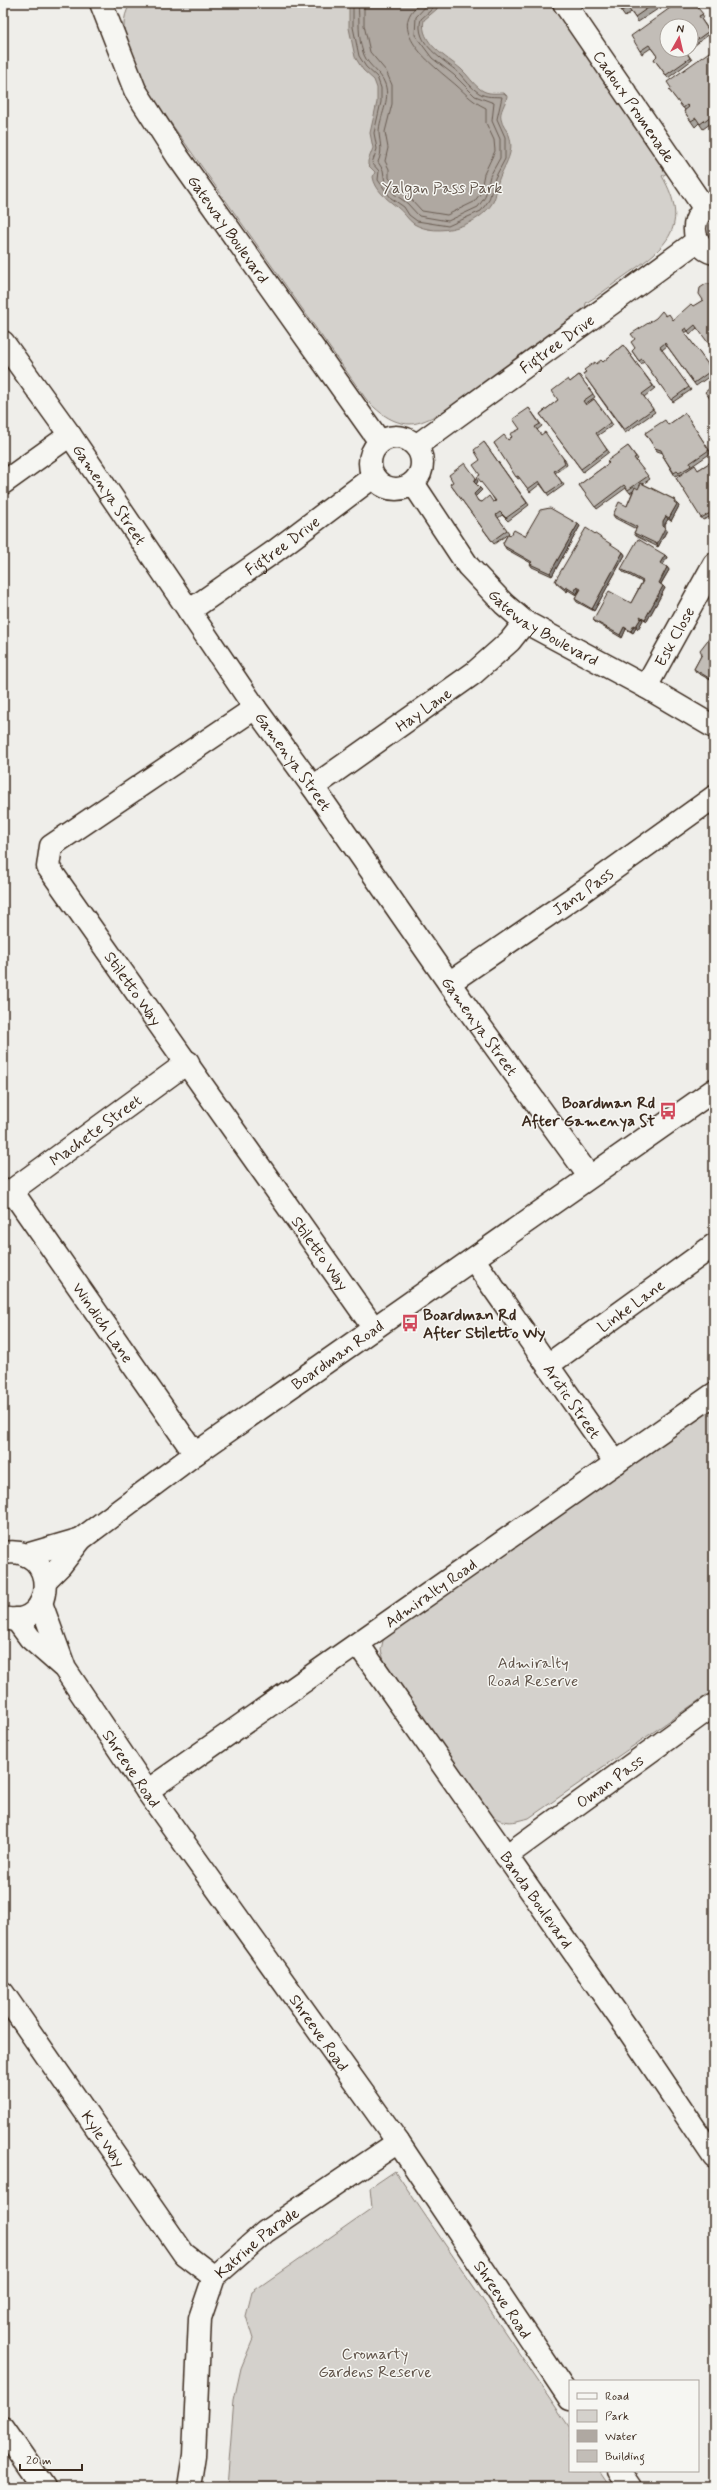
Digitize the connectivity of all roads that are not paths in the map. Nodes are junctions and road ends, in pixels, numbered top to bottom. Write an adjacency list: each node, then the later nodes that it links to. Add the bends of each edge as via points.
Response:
1 (101, 3): 7 (street, Gateway Boulevard, via 115,42 140,97 178,157)
2 (564, 3): 3 (street, Cadoux Promenade)
3 (709, 207): 4 (street, via 696,220 694,228)
4 (706, 247): 8 (street, Figtree Drive)
5 (3, 342): 6 (street, Gamenya Street)
6 (70, 436): 10 (street); 13 (street, Gamenya Street)
7 (380, 442): 8 (street, via 395,437 410,441); 9 (street, via 371,454 370,469)
8 (416, 446): 11 (street, via 421,457 422,469)
9 (373, 477): 11 (street, via 387,488 396,490); 13 (street, Figtree Drive, via 275,551)
10 (3, 483)
11 (413, 483): 14 (street, Gateway Boulevard, via 468,566)
12 (714, 564): 15 (street, Esk Close)
13 (189, 611): 16 (street, Gamenya Street)
14 (525, 622): 15 (street, Gateway Boulevard); 18 (street, Hay Lane, via 486,664)
15 (646, 687): 17 (street, Gateway Boulevard)
16 (255, 708): 18 (street, Gamenya Street); 21 (street, Stiletto Way, via 51,846 48,867)
17 (714, 726)
18 (313, 787): 20 (street, Gamenya Street)
19 (714, 797): 20 (street, Janz Pass)
20 (449, 983): 23 (street, Gamenya Street)
21 (188, 1062): 24 (street, Machete Street); 27 (street, Stiletto Way)
22 (714, 1090): 23 (street, Boardman Road)
23 (589, 1176): 26 (street, Boardman Road)
24 (7, 1194): 30 (street, Windich Lane)
25 (714, 1245): 28 (street, Linke Lane)
26 (474, 1260): 27 (street, Boardman Road); 28 (street, Arctic Street)
27 (373, 1327): 30 (street, Boardman Road)
28 (548, 1365): 31 (street, Arctic Street)
29 (714, 1394): 31 (street, Admiralty Road)
30 (195, 1454): 32 (street, Boardman Road)
31 (616, 1463): 38 (street, Admiralty Road)
32 (81, 1539): 34 (street, Boardman Road); 35 (street, Boardman Road)
33 (3, 1554): 34 (street, Boardman Road, via 10,1552)
34 (26, 1555): 35 (street, via 42,1570)
35 (45, 1581): 36 (street)
36 (41, 1603): 37 (street, via 26,1617); 39 (street, Shreeve Road)
37 (7, 1619): 39 (street, Shreeve Road)
38 (358, 1644): 41 (street, Admiralty Road); 42 (street, Banda Boulevard)
39 (65, 1669): 41 (street, Shreeve Road)
40 (713, 1708): 42 (street, Oman Pass)
41 (147, 1790): 44 (street, Shreeve Road)
42 (506, 1856): 45 (street, Banda Boulevard)
43 (3, 1993): 46 (street, Kyle Way, via 184,2254)
44 (398, 2142): 46 (street, Katrine Parade, via 265,2232); 47 (street, Shreeve Road)
45 (714, 2157)
46 (214, 2277): 51 (street, Katrine Parade, via 200,2318 194,2455)
47 (569, 2397)
48 (3, 2428): 50 (street)
49 (620, 2472): 52 (street)
50 (44, 2487)
51 (189, 2487)
52 (630, 2487)

